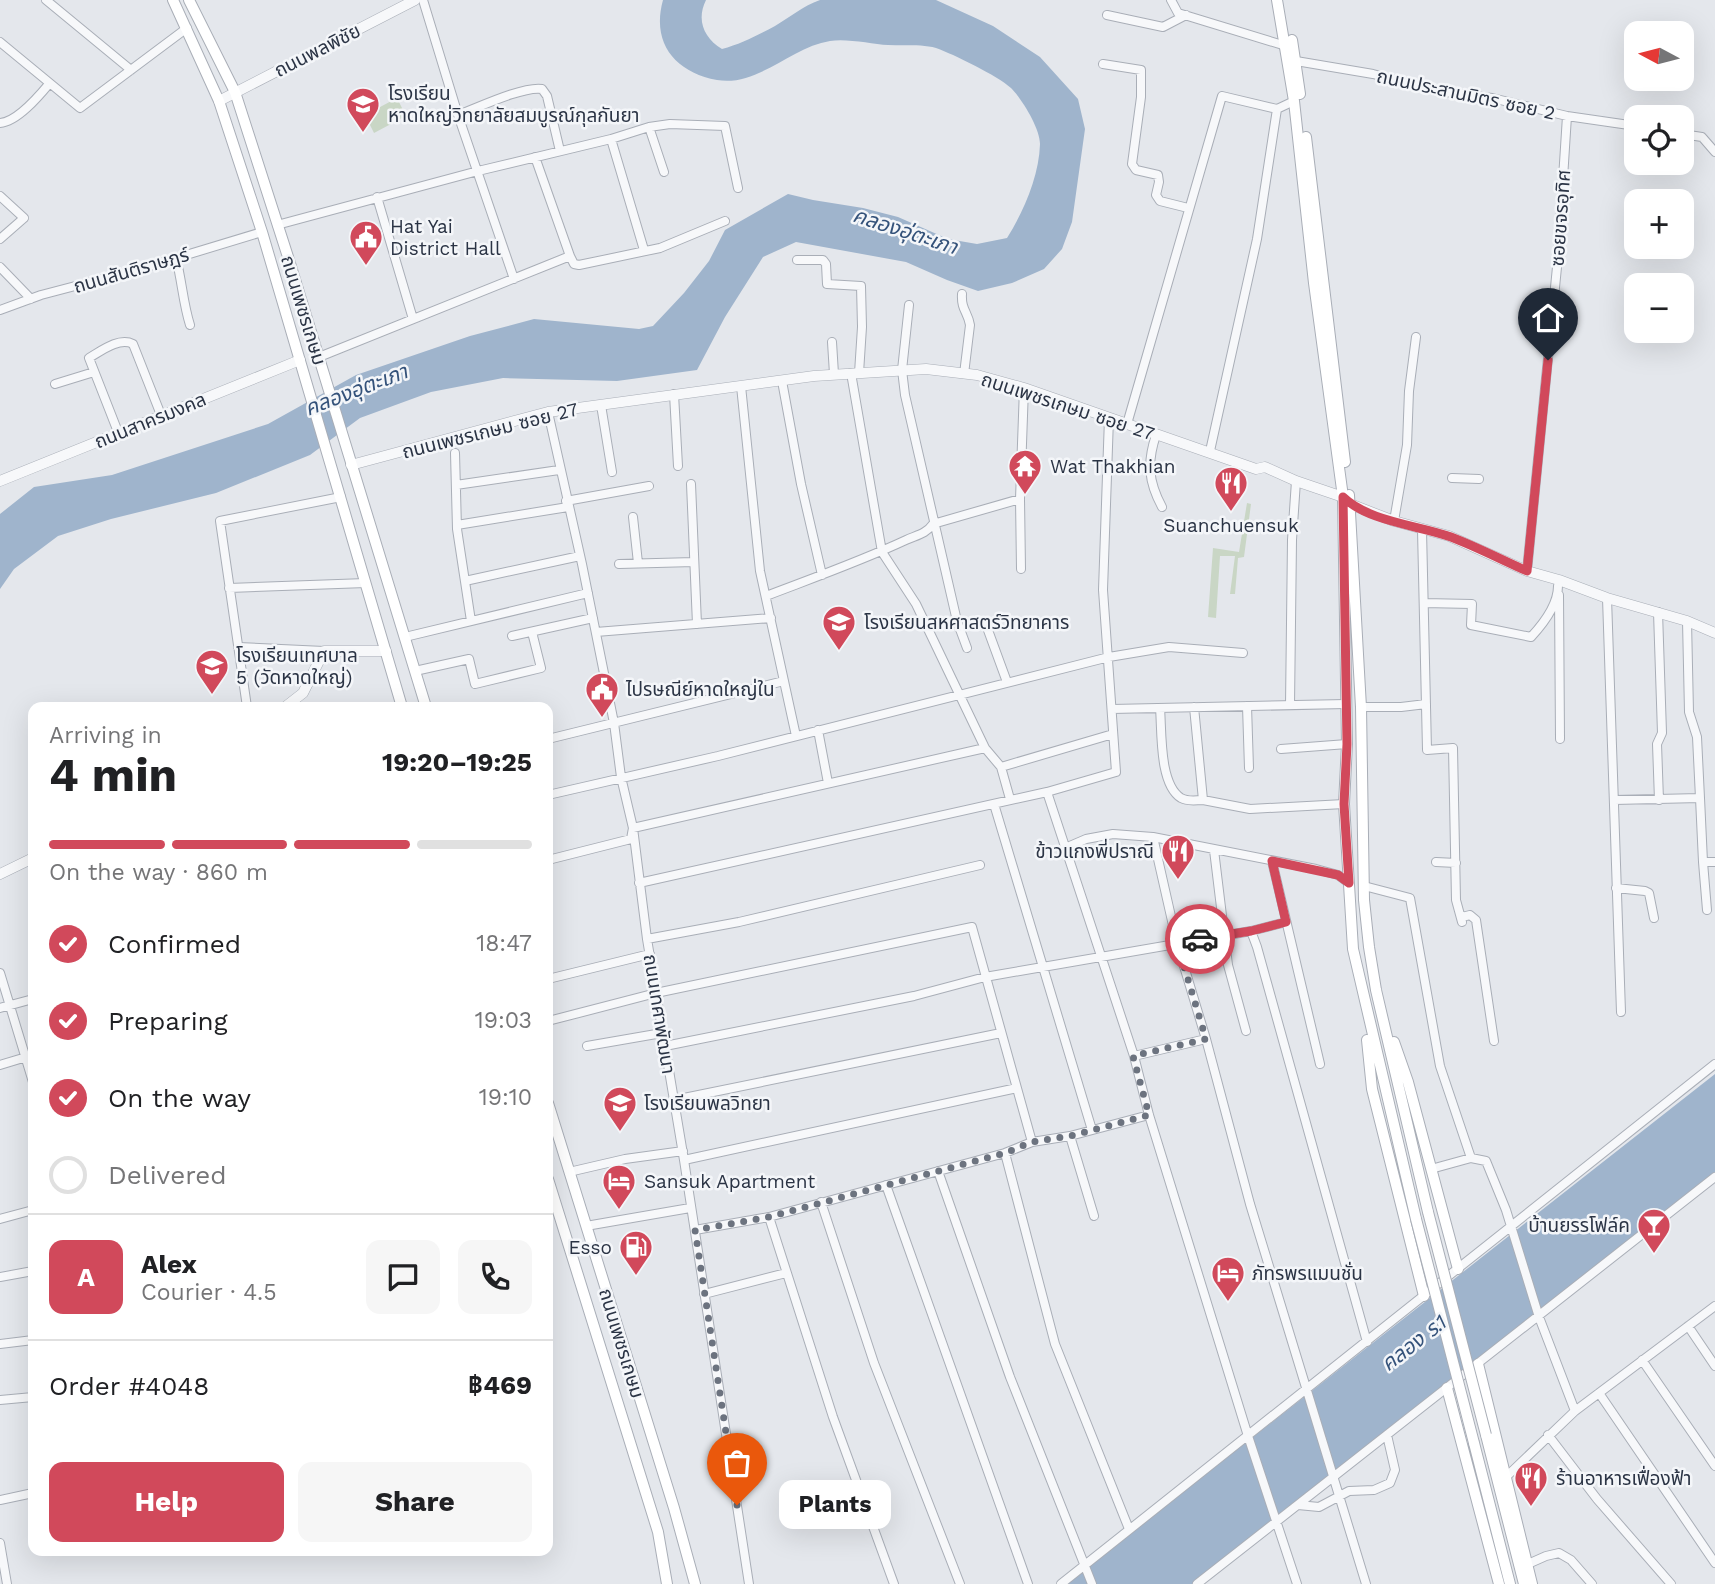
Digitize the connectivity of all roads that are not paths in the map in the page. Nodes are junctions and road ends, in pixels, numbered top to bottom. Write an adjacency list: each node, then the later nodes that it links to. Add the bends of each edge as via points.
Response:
1 (46, 0): 16 (street)
2 (173, 0): 11 (main road, ถนนเพชรเกษม)
3 (189, 0): 18 (main road, ถนนเพชรเกษม)
4 (415, 0): 18 (street, ถนนพลพิชัย)
5 (423, 0): 22 (street)
6 (1171, 0): 10 (street, via 1178,13)
7 (1278, 0): 13 (main road)
8 (1284, 0): 14 (main road)
9 (1107, 15): 10 (street, via 1163,27)
10 (1186, 15): 13 (street)
11 (187, 28): 16 (street); 20 (main road, ถนนเพชรเกษม)
12 (0, 42): 17 (street)
13 (1286, 46): 19 (main road)
14 (1296, 61): 23 (street, ถนนประสานมิตร ซอย 2); 28 (main road)
15 (1103, 64): 38 (street, via 1141,70 1132,164 1136,170 1158,176 1156,195 1160,201)
16 (131, 70): 17 (street, via 80,108)
17 (49, 84): 24 (street, via 32,104)
18 (235, 92): 20 (street, ถนนพลพิชัย); 40 (main road, ถนนเพชรเกษม)
19 (1294, 101): 21 (street); 28 (main road)
20 (219, 102): 41 (main road, ถนนเพชรเกษม)
21 (1277, 109): 38 (street, via 1222,96); 76 (street, via 1257,239)
22 (458, 115): 30 (street, via 542,89); 33 (street)
23 (1567, 116): 25 (street, ถนนประสานมิตร ซอย 2); 105 (street, ซอยขจรอุทิศ)
24 (0, 123)
25 (1624, 124)
26 (649, 127): 29 (street); 34 (street); 35 (street, via 724,126)
27 (1694, 136): 31 (street, via 1702,137)
28 (1302, 138): 91 (main road, via 1314,283)
29 (611, 139): 30 (street); 43 (street)
30 (560, 151): 32 (street)
31 (1715, 152)
32 (535, 157): 33 (street); 44 (street)
33 (478, 171): 37 (street); 48 (street)
34 (664, 172)
35 (738, 188)
36 (0, 196): 42 (street, via 24,218)
37 (377, 197): 40 (street); 53 (street)
38 (1188, 208): 73 (street)
39 (725, 221): 43 (street, via 677,243)
40 (277, 225): 57 (main road, ถนนเพชรเกษม)
41 (262, 232): 45 (street, ถนนสันติราษฎร์); 58 (main road, ถนนเพชรเกษม)
42 (0, 239)
43 (644, 250): 44 (street, via 579,265)
44 (570, 256): 48 (street)
45 (176, 258): 50 (street, ถนนสันติราษฎร์); 54 (street)
46 (797, 260): 61 (street, via 823,260 827,284 861,288)
47 (0, 267): 50 (street)
48 (514, 279): 53 (street)
49 (962, 293): 63 (street, via 962,310 971,325)
50 (30, 299): 52 (street, ถนนสันติราษฎร์)
51 (909, 304): 59 (street)
52 (0, 310)
53 (413, 319): 57 (street)
54 (190, 325)
55 (1416, 337): 95 (street, via 1407,445)
56 (832, 342): 62 (street)
57 (319, 357): 78 (main road, ถนนเพชรเกษม)
58 (300, 360): 71 (street, ถนนสาครมงคล); 89 (main road, ถนนเพชรเกษม)
59 (902, 370): 61 (street, ถนนเพชรเกษม ซอย 27); 63 (street, ถนนเพชรเกษม ซอย 27); 96 (street)
60 (94, 372): 65 (street); 71 (street, via 89,358 117,343 133,344); 74 (street)
61 (855, 373): 62 (street, ถนนเพชรเกษม ซอย 27); 99 (street)
62 (834, 374): 64 (street, ถนนเพชรเกษม ซอย 27)
63 (964, 374): 67 (street, ถนนเพชรเกษม ซอย 27)
64 (782, 381): 66 (street, ถนนเพชรเกษม ซอย 27); 106 (street)
65 (55, 384)
66 (741, 386): 68 (street, ถนนเพชรเกษม ซอย 27); 112 (street)
67 (1024, 388): 72 (street, ถนนเพชรเกษม ซอย 27); 90 (street)
68 (674, 394): 69 (street, ถนนเพชรเกษม ซอย 27); 79 (street)
69 (601, 405): 70 (street, ถนนเพชรเกษม ซอย 27); 81 (street)
70 (548, 412): 78 (street, ถนนเพชรเกษม ซอย 27); 80 (street, ถนนเทศาพัฒนา)
71 (161, 415): 74 (street, ถนนสาครมงคล)
72 (1109, 418): 73 (street, ถนนเพชรเกษม ซอย 27); 132 (street, via 1103,590)
73 (1127, 424): 75 (street, ถนนเพชรเกษม ซอย 27)
74 (118, 432): 84 (street, ถนนสาครมงคล)
75 (1156, 435): 76 (street, ถนนเพชรเกษม ซอย 27); 93 (street, via 1148,461)
76 (1210, 451): 85 (street, ถนนเพชรเกษม ซอย 27)
77 (455, 453): 87 (street)
78 (351, 461): 126 (main road, ถนนเพชรเกษม)
79 (678, 466)
80 (559, 470): 87 (street); 92 (street, ถนนเทศาพัฒนา)
81 (611, 472)
82 (1452, 478): 83 (street)
83 (1479, 479)
84 (0, 480)
85 (1296, 481): 91 (street, ถนนเพชรเกษม ซอย 27); 143 (street)
86 (691, 484): 101 (street)
87 (456, 485): 97 (street)
88 (649, 486): 92 (street)
89 (341, 497): 108 (main road, ถนนเพชรเกษม); 110 (street, via 220,521)
90 (1020, 499): 96 (street); 104 (street)
91 (1347, 501): 95 (street, ถนนเพชรเกษม ซอย 27); 141 (main road); 145 (main road)
92 (567, 504): 97 (street); 100 (street, ถนนเทศาพัฒนา)
93 (1161, 507)
94 (633, 517): 103 (street)
95 (1394, 522): 98 (street, ถนนเพชรเกษม ซอย 27)
96 (933, 524): 99 (street, via 928,531); 128 (street)
97 (457, 525): 107 (street)
98 (1423, 530): 105 (street, ถนนเพชรเกษม ซอย 27, via 1449,536); 114 (street)
99 (882, 552): 106 (street); 136 (street, via 916,604)
100 (580, 556): 107 (street); 111 (street, ถนนเทศาพัฒนา)
101 (694, 562): 103 (street); 121 (street)
102 (619, 564): 103 (street)
103 (638, 564)
104 (1021, 569)
105 (1527, 571): 109 (street, ถนนเพชรเกษม ซอย 27)
106 (822, 575): 112 (street)
107 (465, 581): 118 (street)
108 (366, 583): 110 (street); 130 (main road, ถนนเพชรเกษม)
109 (1559, 583): 113 (street, ถนนเพชรเกษม ซอย 27); 114 (street, via 1545,622 1531,637 1471,625 1472,604); 154 (street)
110 (229, 588): 127 (street)
111 (588, 593): 116 (street, ถนนเทศาพัฒนา); 118 (street)
112 (766, 596): 117 (street)
113 (1606, 598): 115 (street, ถนนเพชรเกษม ซอย 27); 167 (street)
114 (1424, 603): 142 (street)
115 (1658, 612): 119 (street, ถนนเพชรเกษม ซอย 27); 168 (street)
116 (593, 618): 122 (street); 123 (street, ถนนเทศาพัฒนา)
117 (771, 618): 121 (street); 134 (street)
118 (471, 621): 126 (street)
119 (1687, 621): 124 (street, ถนนเพชรเกษม ซอย 27); 164 (street, via 1689,712 1697,737)
120 (985, 622): 135 (street)
121 (697, 624): 123 (street)
122 (532, 632): 125 (street); 133 (street, via 541,668 475,684 469,659)
123 (596, 632): 149 (street, ถนนเทศาพัฒนา)
124 (1715, 633)
125 (512, 636)
126 (405, 637): 133 (main road, ถนนเพชรเกษม)
127 (238, 647): 129 (street); 137 (street)
128 (967, 648)
129 (324, 650): 130 (street); 138 (street, via 303,693)
130 (386, 650): 139 (main road, ถนนเพชรเกษม)
131 (1243, 653): 132 (street, via 1170,647)
132 (1109, 657): 135 (street); 148 (street)
133 (415, 671): 140 (main road, ถนนเพชรเกษม)
134 (785, 681): 149 (street); 152 (street)
135 (1007, 682): 136 (street)
136 (960, 695): 150 (street); 156 (street)
137 (246, 702)
138 (291, 702)
139 (401, 702)
140 (424, 702)
141 (1346, 704): 143 (street); 155 (main road)
142 (1426, 704): 145 (street); 181 (street, via 1427,750 1452,748)
143 (1290, 705): 144 (street)
144 (1247, 706): 146 (street); 159 (street)
145 (1361, 706): 186 (main road)
146 (1195, 707): 147 (street); 166 (street)
147 (1160, 708): 148 (street); 166 (street, via 1165,776 1180,797)
148 (1112, 709): 151 (street)
149 (614, 723): 153 (street); 160 (street, ถนนเทศาพัฒนา)
150 (818, 730): 152 (street); 161 (street)
151 (1113, 734): 158 (street); 162 (street, via 1116,772)
152 (796, 736): 160 (street)
153 (553, 738)
154 (1560, 739)
155 (1347, 744): 157 (street); 170 (main road)
156 (985, 748): 158 (street); 161 (street)
157 (1281, 749)
158 (1001, 767): 165 (street)
159 (1249, 768)
160 (621, 777): 163 (street); 171 (street, ถนนเทศาพัฒนา)
161 (828, 783): 171 (street)
162 (1047, 792): 165 (street); 173 (street)
163 (553, 794)
164 (1700, 798): 168 (street); 179 (street)
165 (1010, 799): 169 (street)
166 (1203, 800): 170 (street, via 1250,809)
167 (1614, 800): 168 (street); 187 (street)
168 (1659, 800)
169 (994, 804): 184 (street); 197 (street)
170 (1344, 804): 185 (main road)
171 (634, 828): 175 (street, via 631,839); 184 (street, ถนนเทศาพัฒนา)
172 (1153, 837): 173 (street, via 1113,834); 174 (street); 194 (street)
173 (1065, 848): 196 (street)
174 (1214, 850): 177 (street); 192 (street)
175 (553, 859)
176 (28, 860): 183 (street)
177 (1272, 861): 185 (street, via 1338,875); 190 (street)
178 (1436, 862): 181 (street)
179 (1703, 862): 180 (street); 188 (street)
180 (1715, 862)
181 (1456, 863): 213 (street, via 1456,900 1462,919 1470,915 1476,920)
182 (980, 865): 193 (street)
183 (0, 874)
184 (639, 883): 193 (street, ถนนเทศาพัฒนา)
185 (1349, 883): 202 (main road)
186 (1364, 886): 201 (main road); 231 (street, via 1410,898 1440,1066)
187 (1616, 888): 189 (street, via 1649,893); 207 (street)
188 (1707, 910)
189 (1654, 918)
190 (1286, 922): 191 (street); 220 (street)
191 (1251, 931): 192 (street); 259 (street)
192 (1223, 935): 194 (street); 209 (street)
193 (647, 939): 195 (street, ถนนเทศาพัฒนา)
194 (1177, 943): 196 (street); 212 (street)
195 (650, 954): 200 (street); 203 (street, ถนนเทศาพัฒนา)
196 (1100, 957): 197 (street); 217 (street)
197 (1045, 968): 199 (street); 226 (street)
198 (0, 973): 205 (street)
199 (985, 977): 203 (street, via 972,927); 211 (street); 215 (street, via 914,996)
200 (553, 978)
201 (1376, 990): 232 (main road); 300 (main road, bridge, via 1427,1212)
202 (1361, 991): 252 (main road, via 1372,1089); 299 (main road, bridge)
203 (656, 993): 208 (street); 210 (street, ถนนเทศาพัฒนา)
204 (28, 1000): 205 (street)
205 (10, 1005): 206 (street); 216 (street)
206 (0, 1008)
207 (1621, 1012)
208 (553, 1020)
209 (1246, 1031)
210 (662, 1033): 214 (street); 215 (street, ถนนเทศาพัฒนา)
211 (1001, 1033): 222 (street); 223 (street)
212 (1206, 1039): 217 (street); 264 (street)
213 (1494, 1041)
214 (587, 1046)
215 (664, 1046): 223 (street, ถนนเทศาพัฒนา)
216 (28, 1051)
217 (1133, 1056): 224 (street)
218 (28, 1057): 221 (street)
219 (1715, 1063): 244 (street)
220 (1320, 1064)
221 (0, 1065)
222 (1017, 1088): 228 (street); 230 (street)
223 (674, 1100): 230 (street, ถนนเทศาพัฒนา)
224 (1149, 1115): 226 (street); 272 (street)
225 (553, 1125): 234 (main road, ถนนเพชรเกษม)
226 (1092, 1130): 227 (street)
227 (1070, 1136): 228 (street); 241 (street)
228 (1032, 1142): 229 (street)
229 (1005, 1153): 233 (street); 281 (street, via 1055,1344)
230 (684, 1156): 234 (street, via 625,1158); 239 (street, ถนนเทศาพัฒนา)
231 (1471, 1158): 232 (street); 244 (street, via 1486,1161)
232 (1432, 1169): 247 (main road)
233 (938, 1171): 236 (street); 285 (street, via 1010,1377)
234 (569, 1172): 245 (main road, ถนนเพชรเกษม)
235 (1715, 1177): 256 (street)
236 (886, 1185): 238 (street); 292 (street)
237 (553, 1195): 255 (main road, ถนนเพชรเกษม)
238 (821, 1202): 242 (street); 291 (street, via 874,1363)
239 (691, 1208): 245 (street); 246 (street, ถนนเทศาพัฒนา)
240 (28, 1211): 243 (street)
241 (1094, 1216)
242 (769, 1217): 246 (street); 249 (street)
243 (0, 1219)
244 (1511, 1225): 247 (street); 256 (street)
245 (586, 1226): 253 (main road, ถนนเพชรเกษม)
246 (695, 1230): 251 (street, ถนนเทศาพัฒนา)
247 (1458, 1269): 252 (street)
248 (28, 1272): 250 (street)
249 (786, 1273): 251 (street); 290 (street)
250 (0, 1277)
251 (704, 1294): 289 (street, ถนนเทศาพัฒนา)
252 (1424, 1296): 259 (street)
253 (609, 1303): 255 (main road); 288 (main road, ถนนเพชรเกษม)
254 (1715, 1306): 257 (street)
255 (588, 1309): 287 (main road, ถนนเพชรเกษม, via 658,1532)
256 (1539, 1317): 262 (street); 269 (street)
257 (1688, 1326): 261 (street); 263 (street)
258 (28, 1341): 260 (street)
259 (1367, 1342): 264 (street)
260 (0, 1344)
261 (1642, 1360): 266 (street); 273 (street)
262 (1478, 1364): 265 (street); 275 (main road)
263 (1715, 1366)
264 (1305, 1388): 272 (street); 274 (street)
265 (1447, 1388): 270 (street); 298 (main road)
266 (1599, 1393): 269 (street); 283 (street)
267 (28, 1397): 268 (street)
268 (0, 1400)
269 (1574, 1411): 271 (street)
270 (1387, 1435): 274 (street); 277 (street, via 1395,1470 1390,1483)
271 (1548, 1435): 275 (street); 303 (street)
272 (1249, 1439): 280 (street); 281 (street)
273 (1715, 1466)
274 (1334, 1476): 277 (street); 279 (street)
275 (1506, 1477): 284 (main road)
276 (28, 1494): 278 (street)
277 (1340, 1495): 279 (street, via 1319,1507); 297 (street)
278 (0, 1500)
279 (1298, 1505): 280 (street)
280 (1274, 1519): 295 (street); 296 (street)
281 (1129, 1529): 285 (street)
282 (0, 1543): 286 (street)
283 (1715, 1563)
284 (1528, 1564): 301 (main road); 302 (street, via 1559,1553)
285 (1083, 1565): 293 (street); 294 (street)
286 (7, 1584)
287 (667, 1584)
288 (695, 1584)
289 (749, 1584)
290 (894, 1584)
291 (960, 1584)
292 (1028, 1584)
293 (1061, 1584)
294 (1092, 1584)
295 (1198, 1584)
296 (1297, 1584)
297 (1367, 1584)
298 (1499, 1584)
299 (1510, 1584)
300 (1524, 1584)
301 (1532, 1584)
302 (1592, 1584)
303 (1671, 1584)

